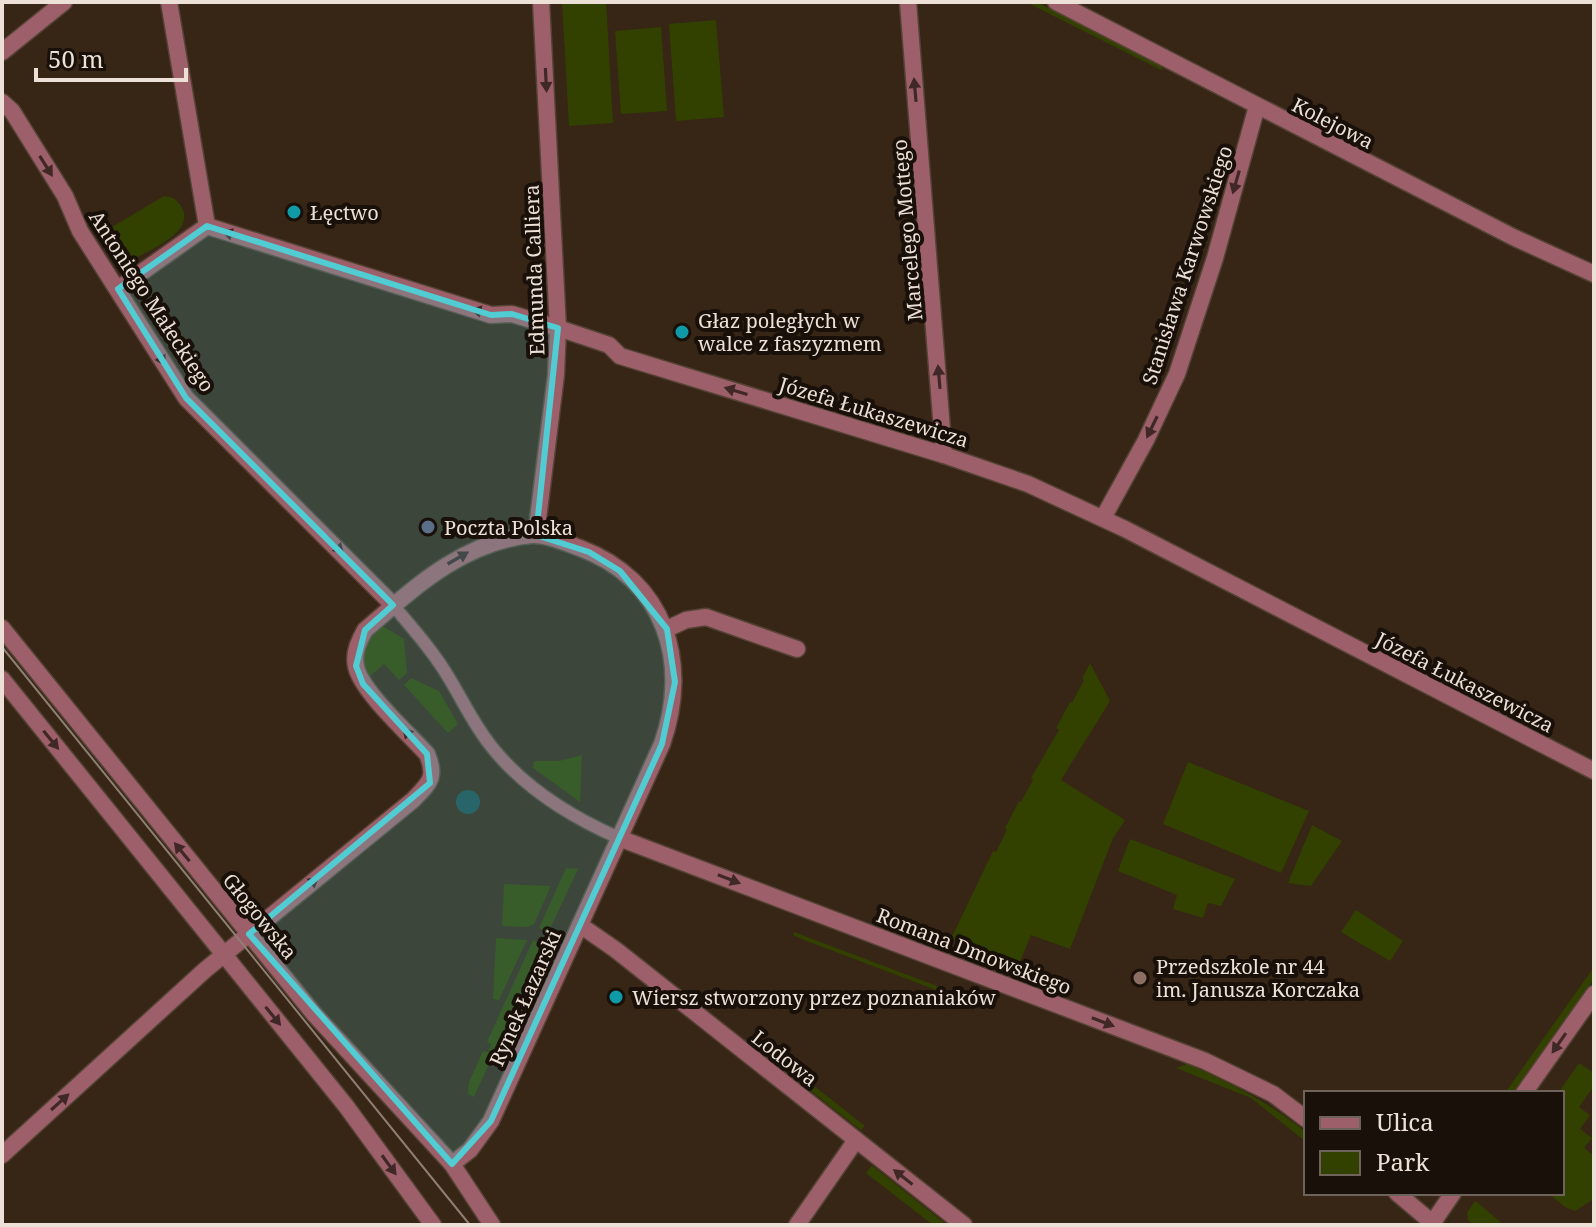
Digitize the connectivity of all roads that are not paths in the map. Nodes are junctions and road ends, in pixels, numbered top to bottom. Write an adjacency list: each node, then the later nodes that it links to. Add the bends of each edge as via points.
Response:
1 (64, 2): 6 (street)
2 (169, 2): 9 (street)
3 (541, 2): 12 (street, Edmunda Calliera, one-way to 12)
4 (908, 2): 13 (street, Marcelego Mottego, one-way to 4)
5 (1056, 2): 8 (street, Kolejowa)
6 (2, 52)
7 (2, 102): 11 (street, Antoniego Małeckiego, one-way to 11)
8 (1257, 106): 10 (street, Kolejowa); 14 (street, Stanisława Karwowskiego, one-way to 14, via 1177,374)
9 (207, 226): 11 (street); 12 (street, Józefa Łukaszewicza, one-way to 9, via 512,314 491,315)
10 (1594, 274)
11 (118, 289): 16 (street, Antoniego Małeckiego, one-way to 16, via 186,398)
12 (558, 328): 13 (street, Józefa Łukaszewicza, one-way to 12, via 620,356 609,345); 15 (street, Edmunda Calliera)
13 (944, 455): 14 (street, Józefa Łukaszewicza)
14 (1103, 518): 21 (street, Józefa Łukaszewicza)
15 (536, 535): 16 (street, Rynek Łazarski, one-way to 15, via 466,553); 18 (street, Rynek Łazarski, via 612,564)
16 (393, 605): 22 (street, via 427,645 491,747 552,803); 24 (street, Rynek Łazarski, one-way to 16, via 430,783 433,768 427,754 363,684 356,666 365,630)
17 (2, 628): 24 (street, Głogowska, one-way to 17)
18 (667, 629): 19 (street, via 706,617); 22 (street, Rynek Łazarski, via 673,708)
19 (797, 649)
20 (2, 679): 25 (street, one-way to 25)
21 (1594, 771)
22 (619, 838): 23 (street, Rynek Łazarski); 28 (street, Romana Dmowskiego, one-way to 28, via 1205,1061 1273,1094)
23 (580, 925): 29 (street, Lodowa); 31 (street, Rynek Łazarski, via 491,1121)
24 (249, 934): 25 (street); 31 (street, Głogowska, via 314,1014)
25 (224, 955): 30 (street, one-way to 25); 35 (street, one-way to 35, via 346,1106)
26 (1594, 994): 27 (street, one-way to 27)
27 (1525, 1091)
28 (1304, 1117)
29 (856, 1140): 37 (street); 38 (street, Lodowa, one-way to 29)
30 (2, 1155)
31 (452, 1164): 36 (street, Głogowska)
32 (1399, 1195): 34 (street)
33 (1452, 1195): 34 (street)
34 (1433, 1224)
35 (433, 1225)
36 (492, 1225)
37 (797, 1225)
38 (964, 1225)

